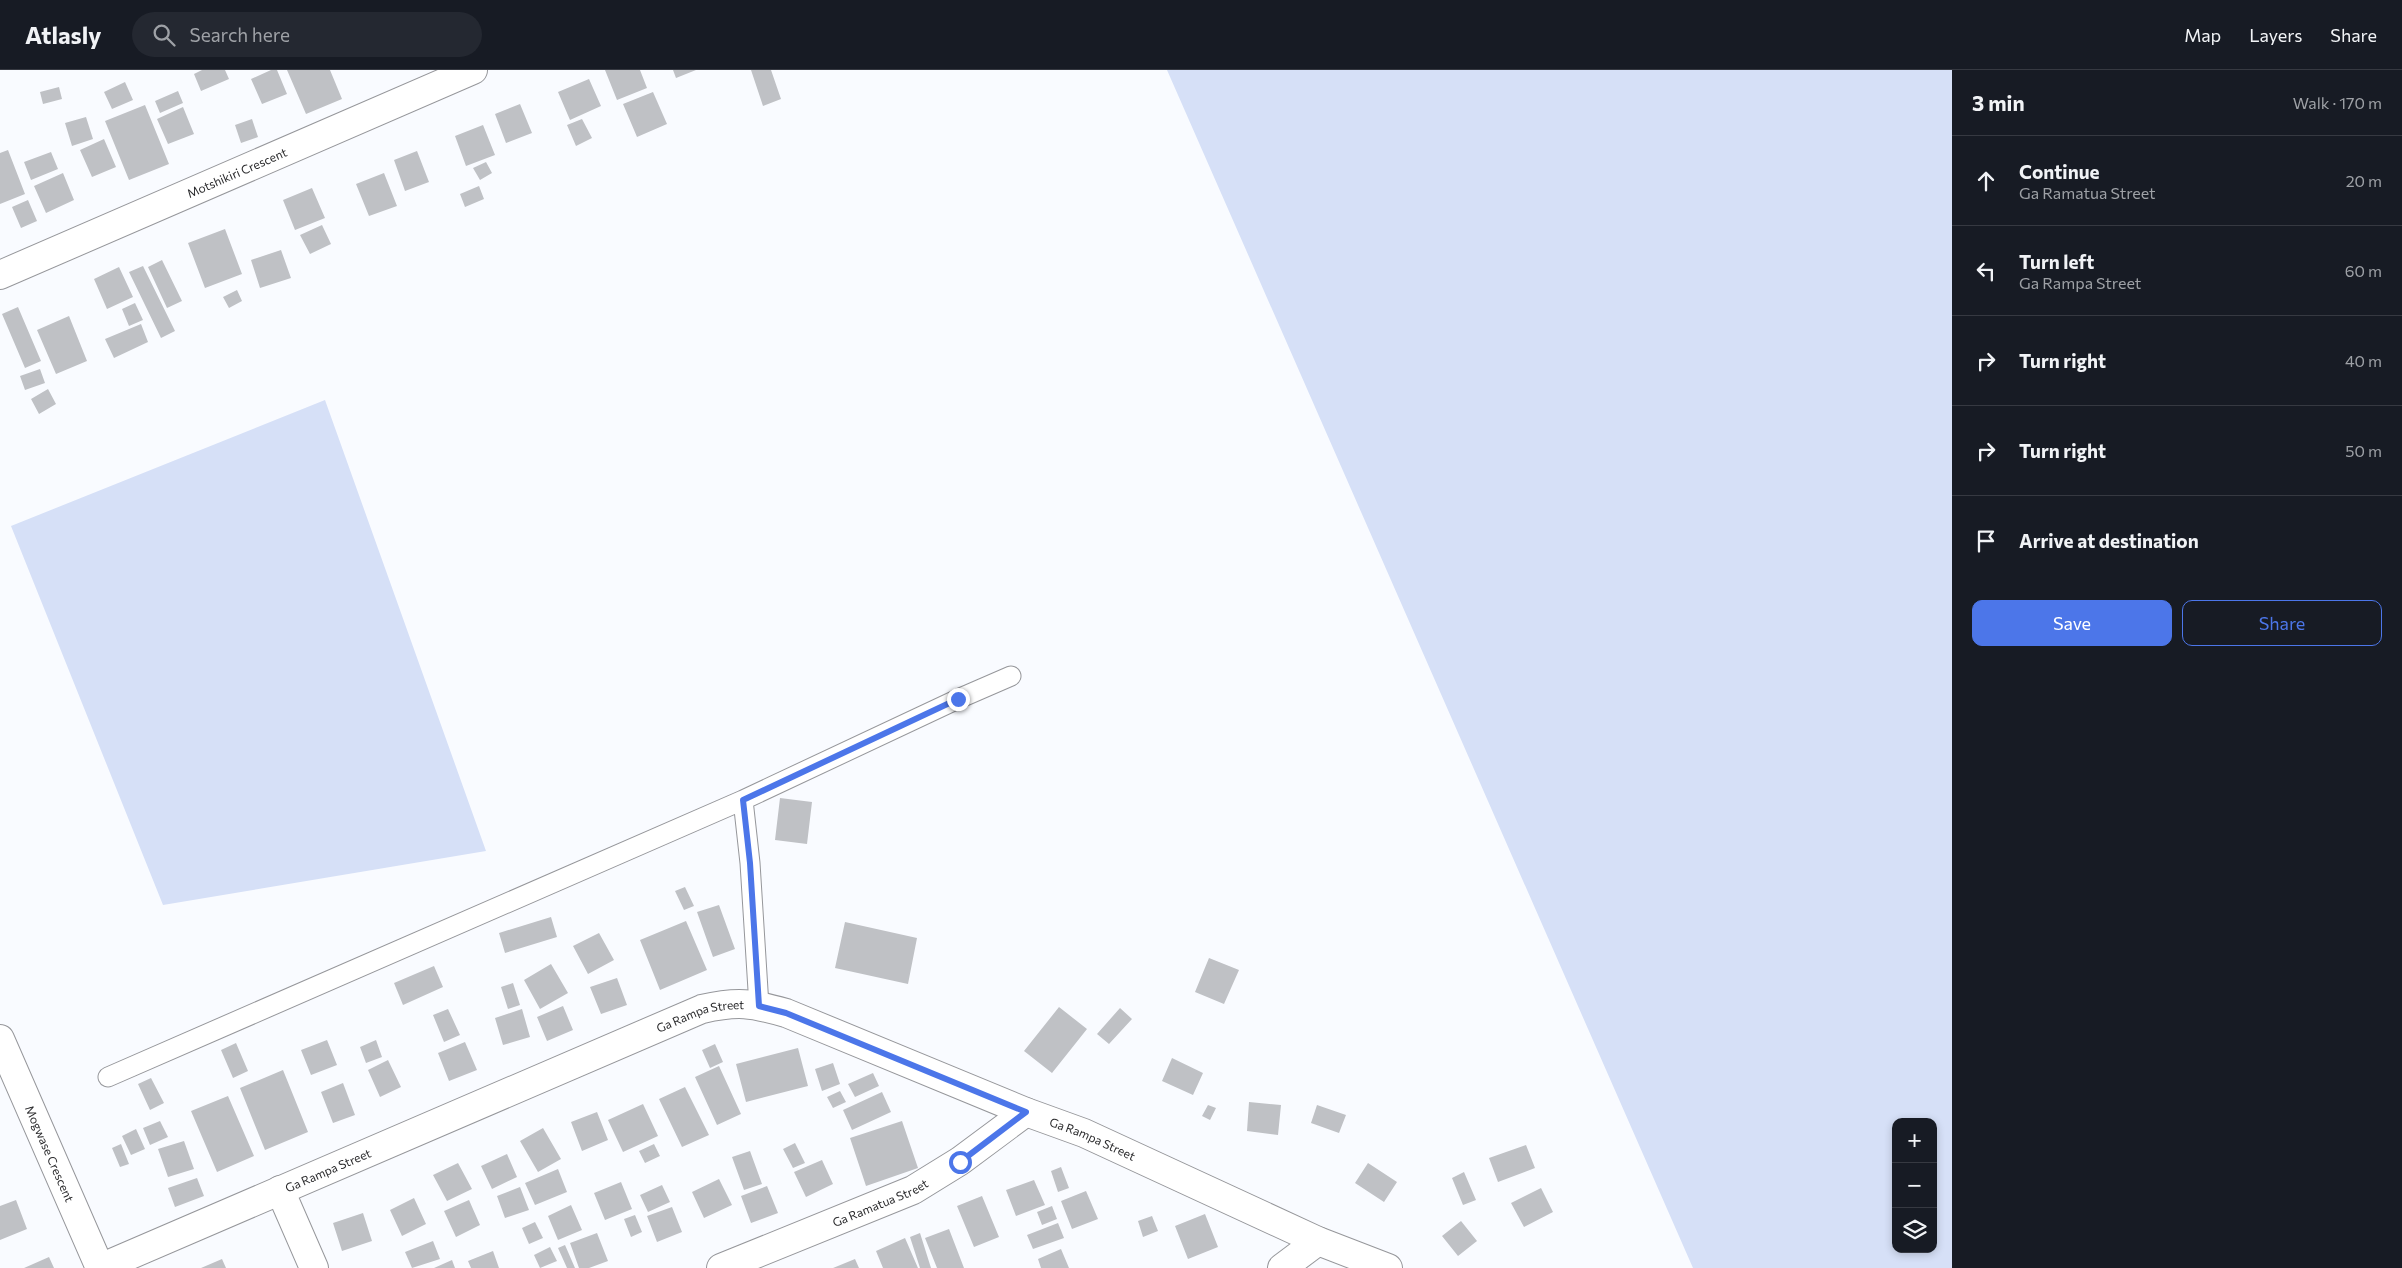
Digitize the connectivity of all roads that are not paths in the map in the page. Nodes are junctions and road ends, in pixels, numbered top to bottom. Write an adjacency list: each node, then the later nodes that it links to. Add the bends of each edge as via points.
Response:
1 (473, 70): 2 (street, Motshikiri Crescent)
2 (0, 275)
3 (1011, 676): 4 (lane)
4 (743, 800): 5 (lane); 7 (lane)
5 (759, 1006): 8 (street, Ga Rampa Street, via 786,1013); 9 (street, Ga Rampa Street, via 731,1002 702,1009)
6 (0, 1039): 11 (street, Mogwase Crescent)
7 (108, 1076)
8 (1026, 1112): 10 (street, Ga Rampa Street, via 1084,1133); 13 (street, Ga Ramatua Street, via 960,1162 913,1190)
9 (280, 1190): 11 (street, Ga Rampa Street); 12 (street)
10 (1318, 1241): 14 (street); 15 (street, Ga Rampa Street)
11 (100, 1268)
12 (314, 1268)
13 (721, 1268)
14 (1282, 1268)
15 (1388, 1268)

